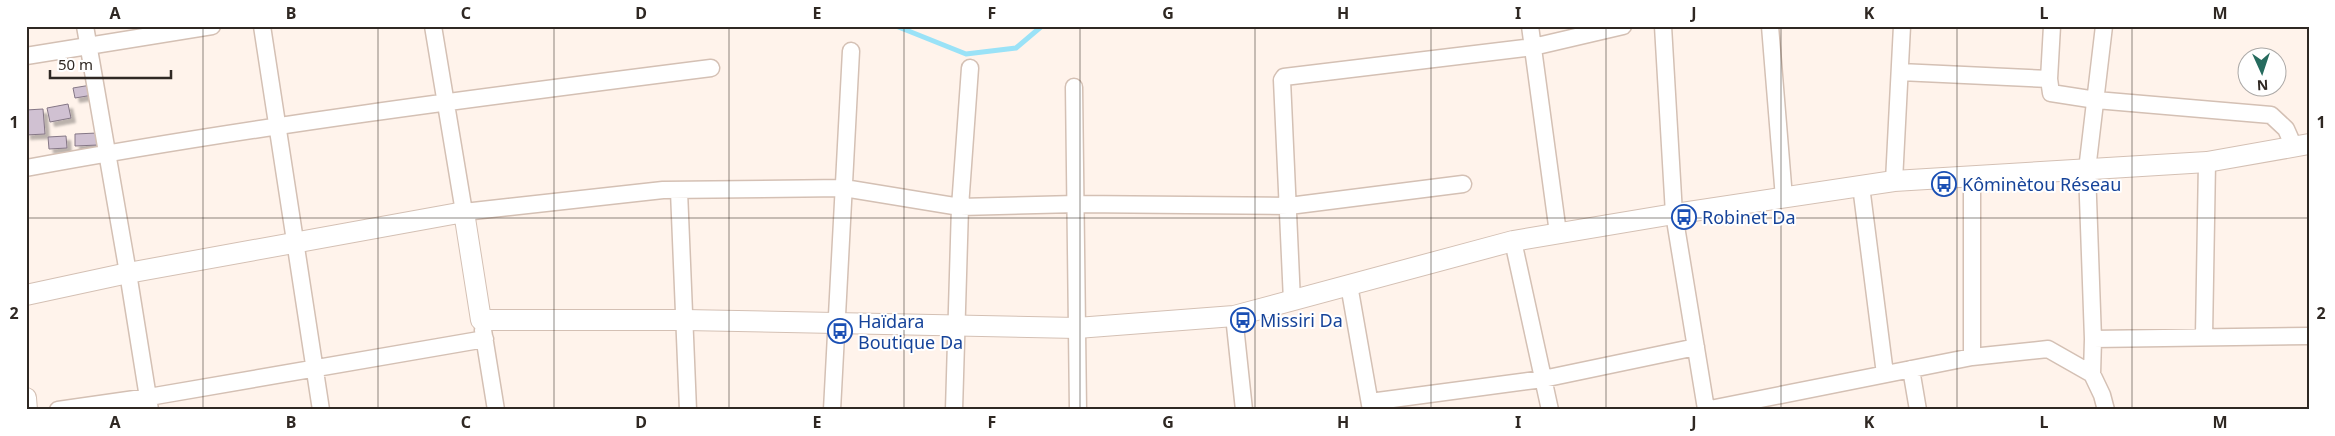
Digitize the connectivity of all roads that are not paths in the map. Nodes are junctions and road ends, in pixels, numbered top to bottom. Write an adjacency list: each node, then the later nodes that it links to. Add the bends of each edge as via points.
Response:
1 (85, 26): 12 (street)
2 (212, 26): 12 (street)
3 (262, 26): 23 (street)
4 (433, 26): 22 (street)
5 (1530, 26): 13 (street)
6 (1623, 26): 13 (street)
7 (1663, 26): 40 (street)
8 (1770, 26): 35 (street)
9 (1902, 26): 18 (street)
10 (2052, 26): 19 (street)
11 (2104, 26): 21 (street)
12 (88, 46): 15 (street); 25 (street)
13 (1533, 47): 37 (street, via 1284,77); 41 (street)
14 (851, 51): 33 (street)
15 (26, 56)
16 (711, 68): 22 (street)
17 (970, 68): 38 (street)
18 (1900, 72): 19 (street); 30 (street)
19 (2049, 79): 21 (street, via 2051,93)
20 (1074, 87): 36 (street)
21 (2096, 100): 24 (street, via 2270,115); 28 (street)
22 (445, 102): 23 (street); 39 (street)
23 (277, 127): 25 (street); 43 (street)
24 (2302, 146): 26 (street)
25 (107, 153): 27 (street); 44 (street)
26 (2207, 162): 28 (street); 54 (street)
27 (26, 168)
28 (2087, 170): 29 (street); 56 (street)
29 (1972, 176): 30 (street); 58 (street)
30 (1894, 181): 32 (street)
31 (1463, 184): 37 (street)
32 (1861, 186): 35 (street); 61 (street)
33 (844, 188): 34 (street); 38 (street); 50 (street)
34 (679, 191): 39 (street, via 663,190); 49 (street)
35 (1784, 198): 40 (street)
36 (1076, 204): 37 (street); 38 (street); 52 (street)
37 (1289, 206): 47 (street)
38 (960, 207): 51 (street)
39 (464, 212): 43 (street); 53 (street)
40 (1674, 214): 41 (street); 57 (street)
41 (1558, 233): 42 (street)
42 (1513, 241): 45 (street); 63 (street)
43 (295, 242): 44 (street); 59 (street)
44 (128, 272): 46 (street); 65 (street)
45 (1350, 285): 47 (street); 66 (street)
46 (26, 295)
47 (1292, 301): 48 (street)
48 (1234, 316): 52 (street); 76 (street)
49 (685, 320): 50 (street); 53 (street); 72 (street)
50 (837, 324): 51 (street); 73 (street)
51 (957, 326): 52 (street); 74 (street)
52 (1077, 328): 75 (street)
53 (483, 330): 59 (street); 71 (street)
54 (2204, 336): 55 (street); 56 (street)
55 (2309, 336)
56 (2093, 339): 62 (street)
57 (1696, 347): 63 (street); 78 (street)
58 (1972, 357): 60 (street); 62 (street, via 2048,349)
59 (314, 369): 65 (street); 70 (street)
60 (1911, 369): 61 (street); 79 (street)
61 (1885, 374): 67 (street)
62 (2092, 374): 80 (street)
63 (1543, 379): 66 (street); 77 (street)
64 (26, 398): 68 (street)
65 (149, 403): 69 (street)
66 (1370, 406)
67 (1731, 407): 78 (street)
68 (28, 410)
69 (58, 410)
70 (321, 410)
71 (496, 410)
72 (688, 410)
73 (832, 410)
74 (954, 410)
75 (1078, 410)
76 (1244, 410)
77 (1550, 410)
78 (1706, 410)
79 (1918, 410)
80 (2106, 410)

